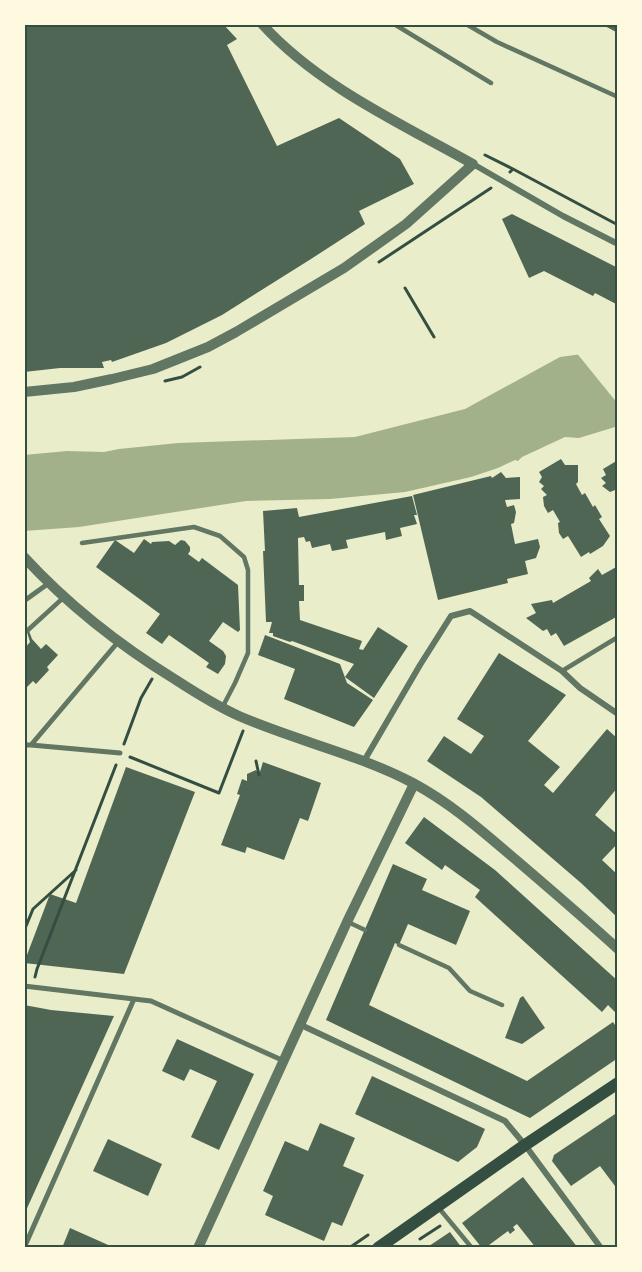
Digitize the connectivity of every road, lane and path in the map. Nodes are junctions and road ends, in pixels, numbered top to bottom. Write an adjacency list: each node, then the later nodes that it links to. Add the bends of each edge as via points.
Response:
1 (262, 24): 6 (street, via 344,92)
2 (394, 24): 4 (lane)
3 (466, 24): 5 (lane)
4 (491, 83)
5 (618, 97)
6 (473, 164): 7 (street); 12 (street, via 406,224 344,268 208,347 153,369 74,387)
7 (502, 180): 8 (path, via 513,169); 9 (street)
8 (618, 225)
9 (618, 244)
10 (405, 288): 11 (path)
11 (434, 337)
12 (24, 392)
13 (82, 543): 23 (lane, via 194,527 220,536 244,557 248,570 248,653)
14 (24, 557): 15 (street)
15 (49, 584): 16 (street); 17 (street)
16 (63, 598): 18 (lane); 20 (street)
17 (24, 601)
18 (26, 632)
19 (618, 637): 22 (lane)
20 (118, 642): 21 (street); 26 (street)
21 (159, 670): 23 (street); 27 (path, via 141,698)
22 (562, 671): 24 (street); 28 (street, via 470,611 451,616)
23 (222, 708): 25 (street)
24 (618, 714)
25 (248, 719): 27 (path, via 219,793); 28 (street)
26 (27, 745): 27 (street)
27 (120, 753): 32 (path)
28 (364, 760): 31 (street)
29 (256, 761): 30 (path)
30 (259, 775)
31 (414, 784): 33 (street); 37 (street, via 464,815)
32 (76, 869): 35 (path, via 33,909); 38 (path)
33 (347, 922): 34 (lane); 42 (street)
34 (365, 930)
35 (24, 932)
36 (399, 945): 41 (lane, via 449,968 470,991)
37 (618, 949)
38 (37, 969)
39 (24, 986): 40 (street)
40 (134, 999): 43 (street, via 151,1001); 47 (street)
41 (502, 1005)
42 (301, 1025): 43 (street); 45 (street, via 505,1121)
43 (284, 1061): 48 (street)
44 (618, 1083): 45 (main road)
45 (525, 1145): 46 (main road); 51 (street)
46 (438, 1207): 49 (main road); 50 (lane)
47 (24, 1248)
48 (198, 1248)
49 (378, 1248)
50 (472, 1248)
51 (601, 1248)

